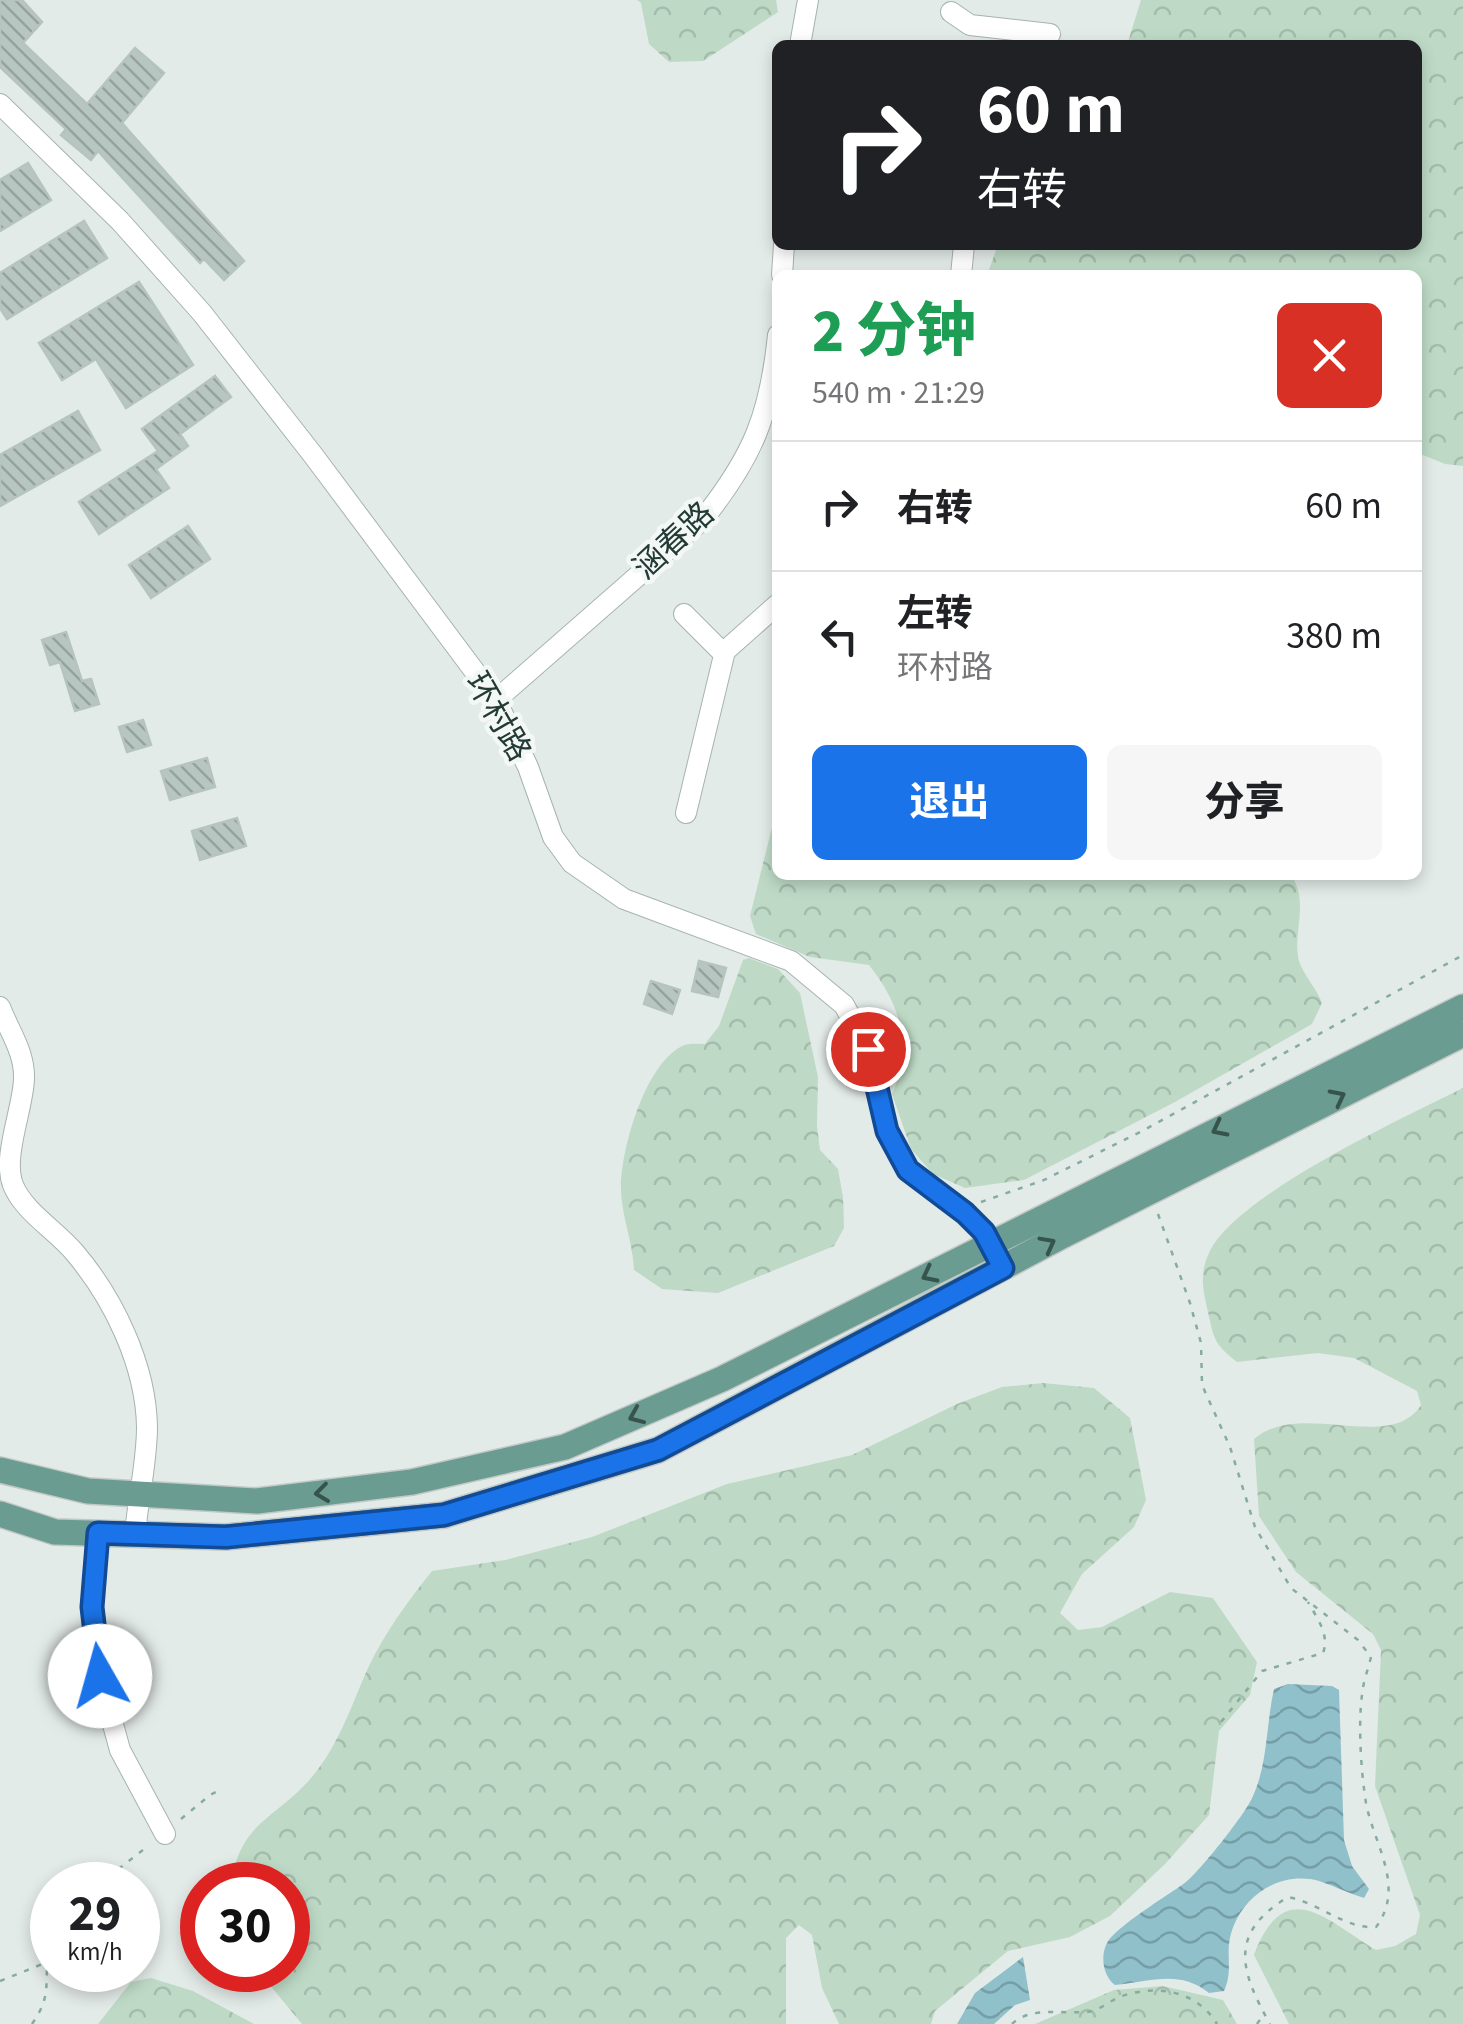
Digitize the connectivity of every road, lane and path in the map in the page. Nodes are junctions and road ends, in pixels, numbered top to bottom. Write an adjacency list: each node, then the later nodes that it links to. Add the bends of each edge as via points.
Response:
1 (808, 0): 5 (street)
2 (951, 12): 3 (street)
3 (983, 36): 4 (street)
4 (1037, 37)
5 (801, 40)
6 (0, 104): 11 (street, 环村路, via 120,220 202,313)
7 (772, 385): 11 (street, 涵春路, via 752,450 704,518)
8 (772, 609): 10 (street)
9 (684, 614): 10 (street)
10 (724, 654): 12 (street)
11 (496, 700): 19 (street, 环村路, via 552,836 572,863 624,899 791,961 844,1005 868,1049 887,1131 908,1170 965,1213)
12 (686, 813)
13 (1463, 955): 18 (path, via 1144,1130 1044,1180)
14 (0, 1007): 22 (street, via 21,1052 24,1078 12,1184 76,1254 120,1322 139,1375 147,1427)
15 (1463, 1007): 19 (main road, one-way to 19)
16 (1463, 1034): 17 (main road, one-way to 16)
17 (1146, 1194): 20 (main road, one-way to 17); 26 (path, via 1190,1303 1201,1343 1202,1386 1230,1446 1255,1528 1291,1588)
18 (978, 1202)
19 (991, 1244): 20 (street, 环村路); 22 (main road, one-way to 22, via 722,1379 566,1446 412,1482 257,1502)
20 (1003, 1268): 25 (main road, via 658,1450 444,1515 226,1537)
21 (0, 1470): 22 (main road, via 88,1491)
22 (138, 1494): 25 (street)
23 (0, 1514): 24 (main road, via 54,1532)
24 (98, 1533): 25 (main road); 28 (street, via 92,1607 100,1676 120,1750)
25 (135, 1534)
26 (1308, 1601): 27 (path, via 1324,1632 1322,1652 1262,1671); 32 (path, via 1371,1657 1360,1712 1366,1803 1390,1896 1376,1927 1357,1928 1312,1902 1288,1897 1271,1907 1248,1930 1245,1968)
27 (1222, 1722)
28 (164, 1834)
29 (30, 1969): 30 (path)
30 (0, 1981)
31 (48, 1992): 33 (path)
32 (1264, 2014): 36 (path); 37 (path)
33 (32, 2024)
34 (1012, 2024): 35 (path, via 1046,2012 1093,2012 1150,1989 1194,2000)
35 (1217, 2024)
36 (1257, 2024)
37 (1270, 2024)

